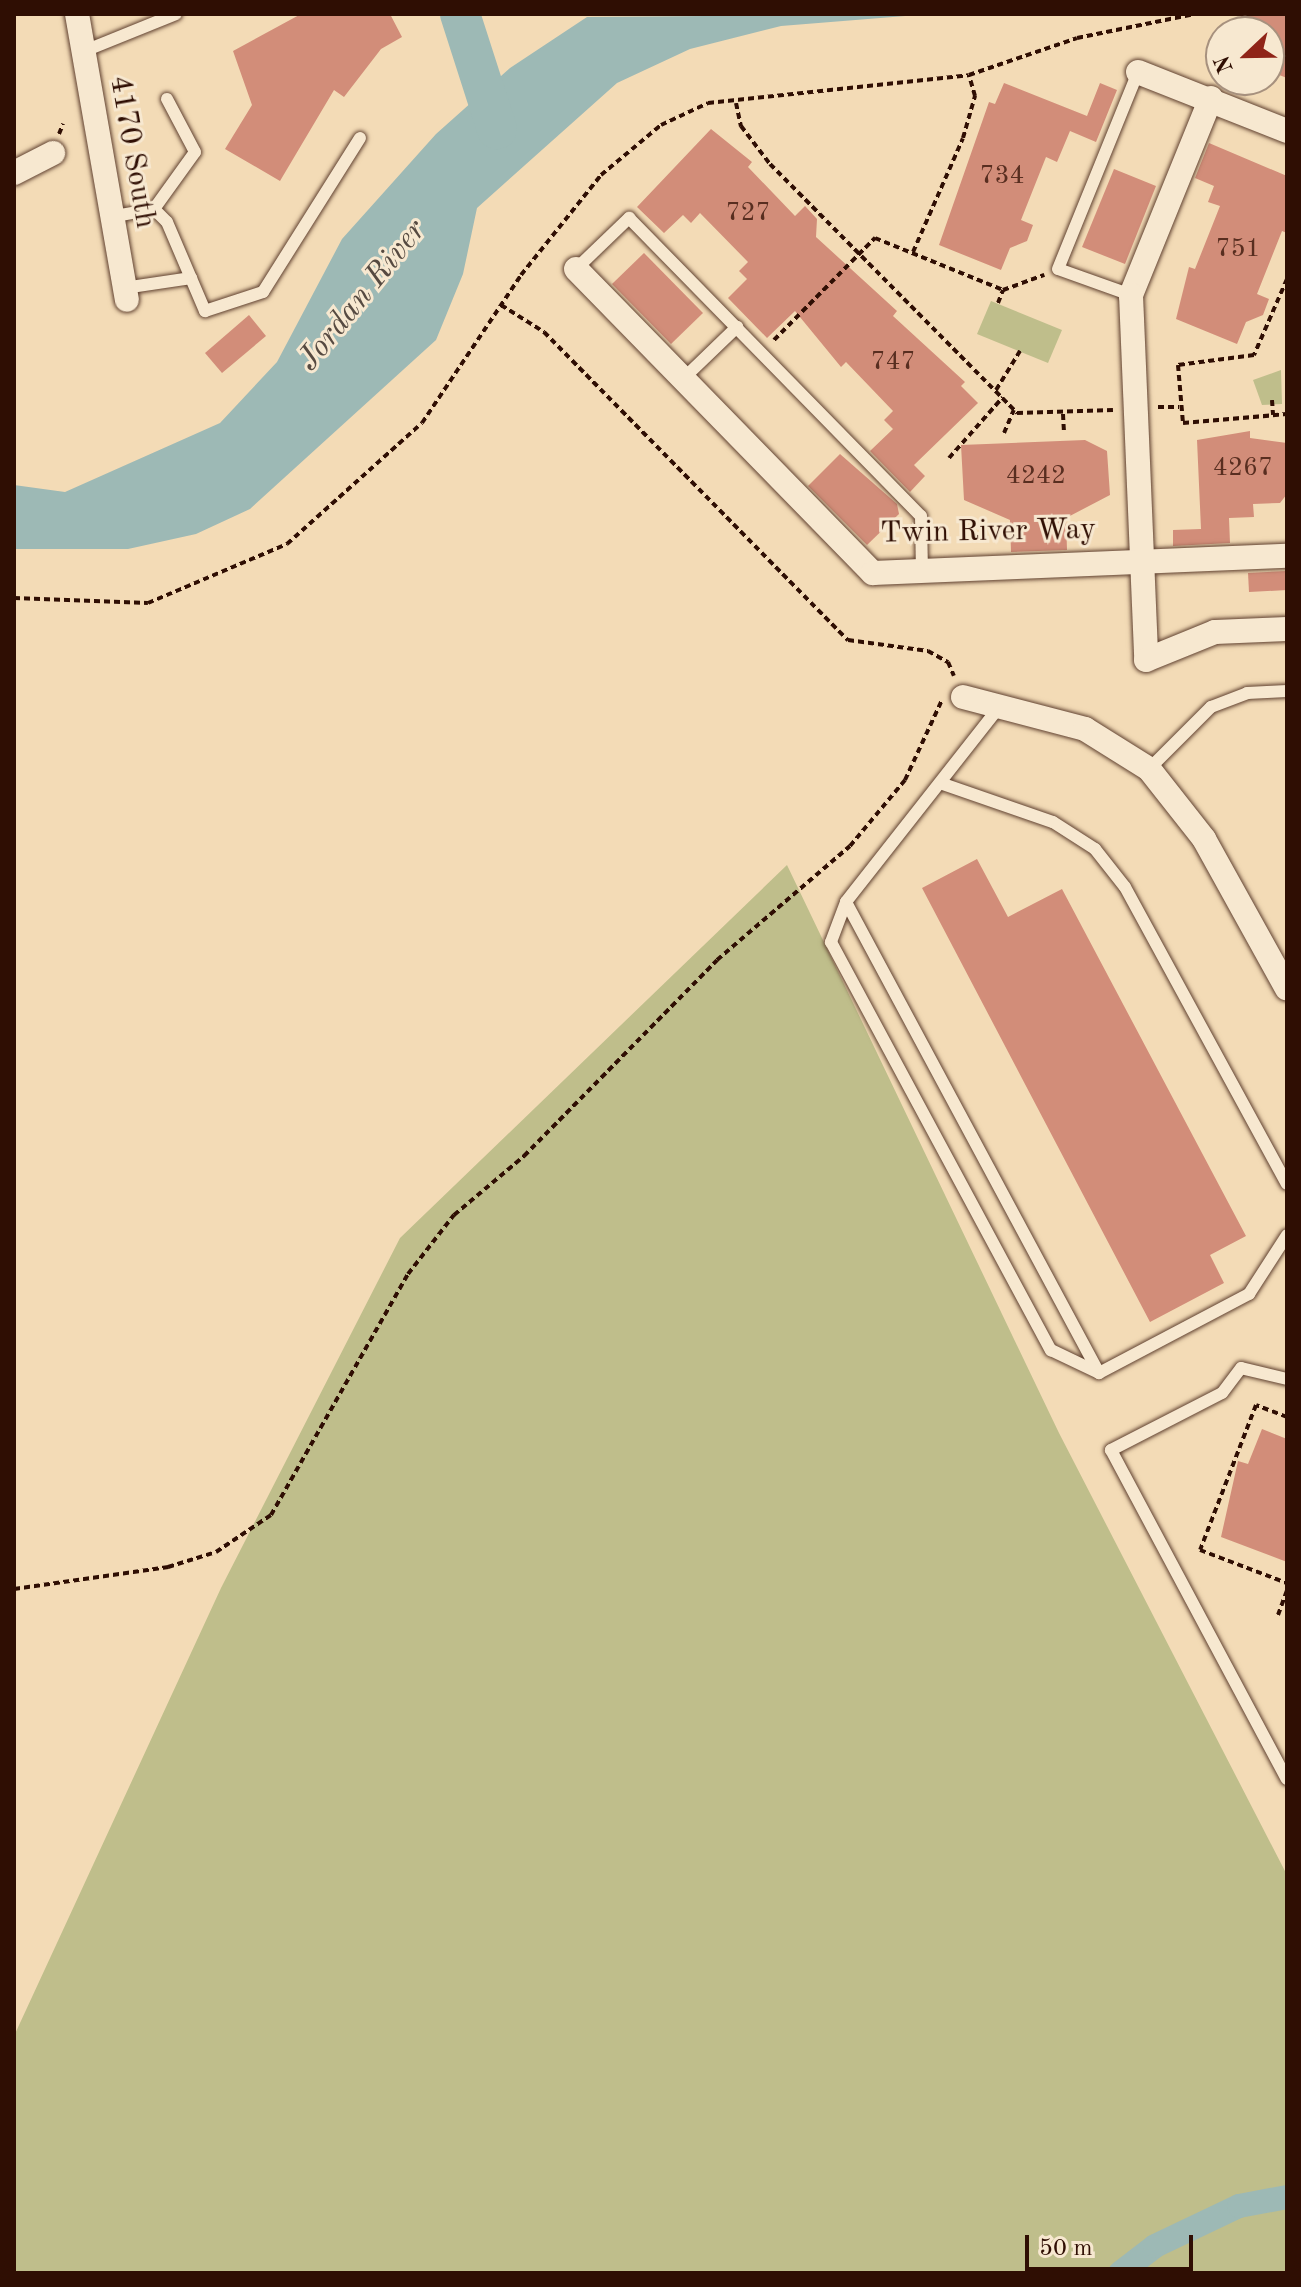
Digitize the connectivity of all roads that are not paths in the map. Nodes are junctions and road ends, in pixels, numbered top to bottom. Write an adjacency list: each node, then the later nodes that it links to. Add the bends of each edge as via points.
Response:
1 (77, 14): 3 (street, 4170 South)
2 (176, 14): 3 (lane)
3 (82, 52): 12 (street, 4170 South)
4 (1138, 72): 5 (street); 16 (lane, via 1058,269)
5 (1211, 98): 7 (street); 16 (street)
6 (167, 99): 11 (lane, via 195,152)
7 (1287, 131)
8 (360, 138): 14 (lane, via 263,292 205,311)
9 (53, 153): 10 (street)
10 (14, 173)
11 (154, 209): 12 (lane); 14 (lane, via 167,222)
12 (110, 217): 15 (street, 4170 South)
13 (576, 269): 17 (lane, via 629,218); 18 (street, Twin River Way)
14 (191, 278): 15 (lane)
15 (125, 294)
16 (1131, 295): 20 (street)
17 (737, 327): 18 (lane); 21 (lane, via 921,516)
18 (684, 378): 21 (street, Twin River Way, via 873,573)
19 (1287, 556): 20 (street, Twin River Way)
20 (1143, 560): 21 (street, Twin River Way); 22 (street, via 1146,660 1215,632)
21 (922, 571)
22 (1287, 629)
23 (1287, 691): 26 (lane, via 1247,693 1211,707)
24 (963, 697): 25 (street)
25 (1000, 705): 26 (street, via 1085,729); 27 (lane)
26 (1149, 769): 29 (street, via 1188,814)
27 (943, 784): 28 (lane); 30 (lane, via 1053,822 1095,849 1125,887)
28 (846, 902): 32 (lane); 32 (lane, via 831,942 1051,1350)
29 (1287, 989)
30 (1287, 1184)
31 (1287, 1235): 32 (lane, via 1249,1294)
32 (1099, 1373)
33 (1287, 1379): 34 (lane, via 1241,1368 1222,1393 1111,1450)
34 (1287, 1779)

